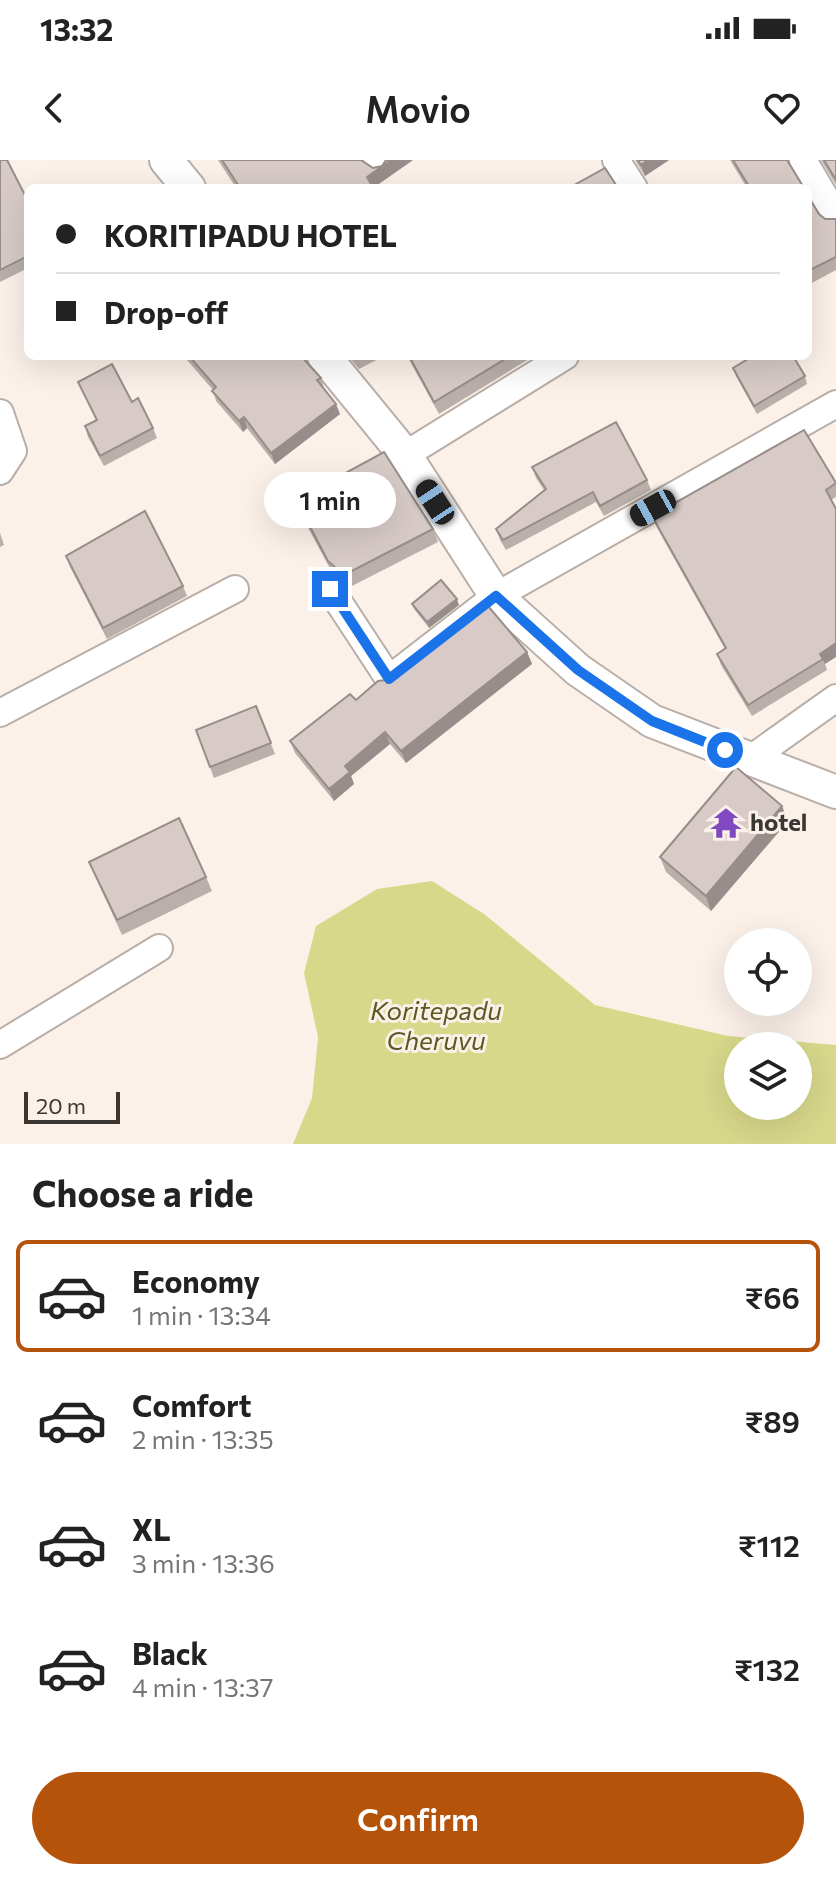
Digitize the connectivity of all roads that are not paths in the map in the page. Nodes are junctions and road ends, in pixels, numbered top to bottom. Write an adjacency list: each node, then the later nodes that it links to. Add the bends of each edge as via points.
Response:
1 (166, 160): 4 (street)
2 (616, 160): 5 (street)
3 (803, 160): 6 (street)
4 (186, 184)
5 (631, 184)
6 (836, 216)
7 (327, 360): 11 (street)
8 (559, 360): 11 (street)
9 (836, 404): 15 (street)
10 (0, 413): 12 (street, via 13,451)
11 (405, 455): 15 (street)
12 (0, 471)
13 (235, 589): 17 (street)
14 (330, 589): 15 (street, via 389,679)
15 (496, 596): 18 (street, via 578,670 652,721)
16 (836, 698): 18 (street)
17 (0, 713)
18 (749, 760): 19 (street)
19 (836, 792)
20 (159, 948): 21 (street)
21 (0, 1045)

